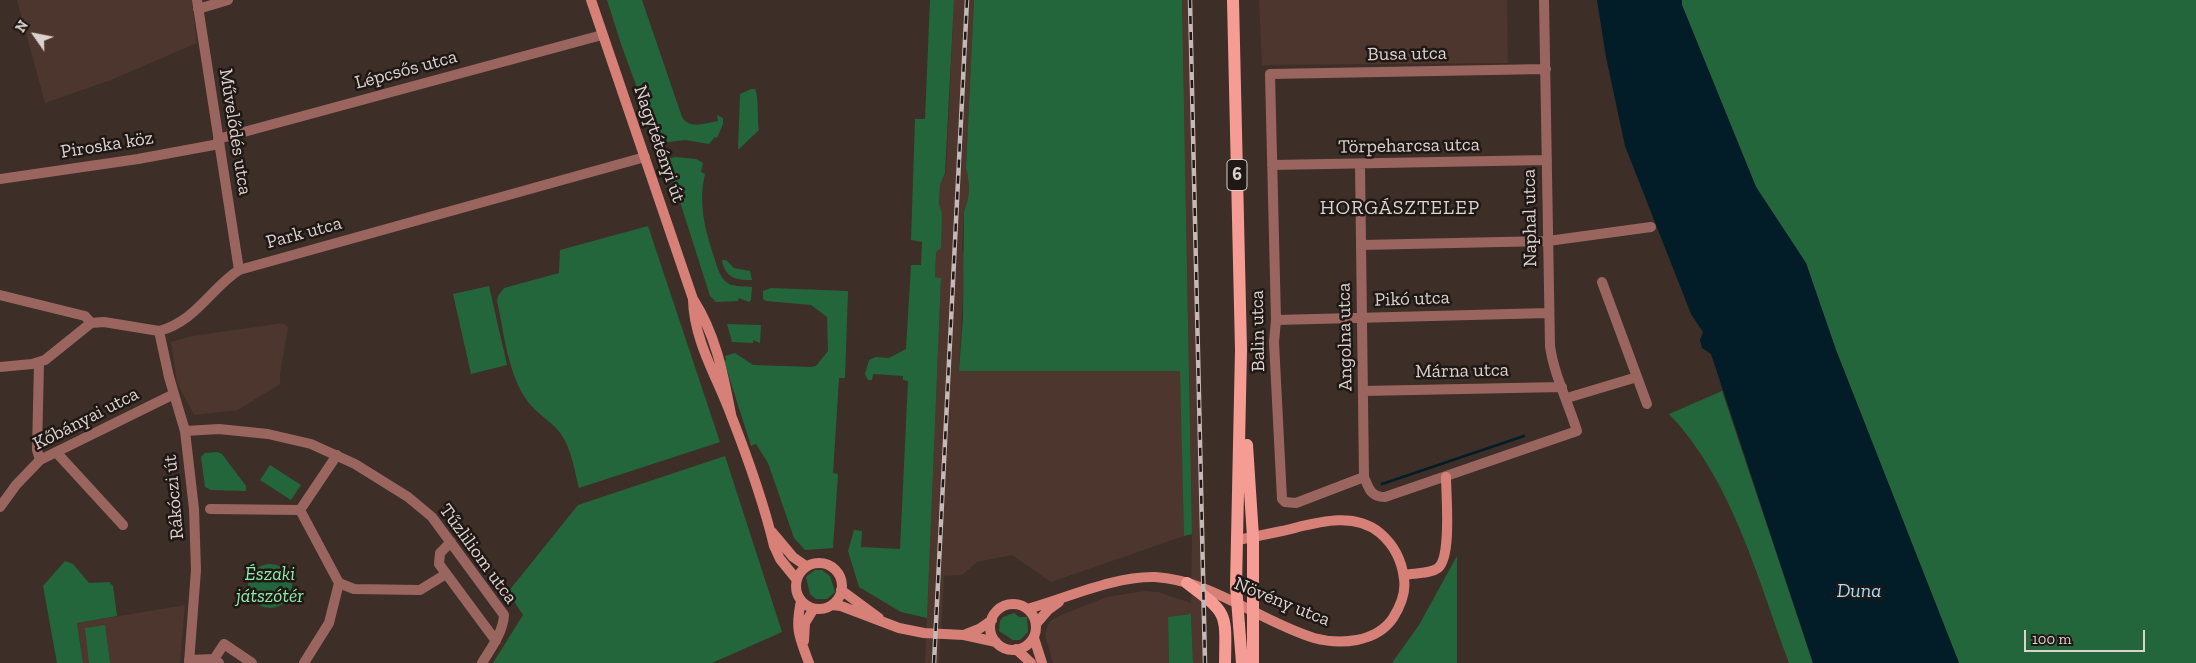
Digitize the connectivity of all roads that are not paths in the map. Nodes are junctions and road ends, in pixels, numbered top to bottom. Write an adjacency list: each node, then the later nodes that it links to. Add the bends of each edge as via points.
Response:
1 (228, 0): 5 (street)
2 (591, 0): 6 (main road, Nagytétényi út)
3 (1233, 0): 26 (main road, 6)
4 (1544, 0): 7 (street, Naphal utca)
5 (198, 4): 9 (street, Művelődés utca)
6 (602, 35): 9 (street, Lépcsős utca); 10 (main road, Nagytétényi út)
7 (1546, 69): 8 (street, Busa utca); 11 (street, Naphal utca)
8 (1270, 74): 12 (street, Balin utca)
9 (218, 142): 14 (street, Piroska köz, via 138,159); 18 (street, Művelődés utca)
10 (645, 157): 18 (street, Park utca); 45 (main road, Nagytétényi út, via 694,299 707,321 722,368 731,414)
11 (1547, 160): 13 (street, Törpeharcsa utca); 16 (street, Naphal utca)
12 (1272, 165): 13 (street, Törpeharcsa utca); 23 (street, Balin utca)
13 (1360, 165): 17 (street, Angolna utca)
14 (0, 178)
15 (1651, 227): 16 (street)
16 (1548, 241): 17 (street); 21 (street, Naphal utca)
17 (1361, 245): 22 (street, Angolna utca)
18 (239, 270): 25 (street, Park utca, via 188,316)
19 (1602, 282): 29 (street)
20 (0, 295): 24 (street, via 85,316)
21 (1549, 313): 22 (street, Pikó utca); 30 (street, Naphal utca, via 1553,366)
22 (1362, 318): 23 (street, Pikó utca); 31 (street, Angolna utca)
23 (1276, 320): 39 (street, Balin utca, via 1274,342 1284,502 1296,503)
24 (91, 323): 25 (street, via 104,322); 27 (street)
25 (159, 331): 32 (street, Rákóczi út)
26 (1241, 350): 46 (main road, 6); 47 (main road, 6)
27 (39, 363): 28 (street); 38 (street, via 37,450)
28 (0, 367)
29 (1637, 377): 33 (street); 34 (street)
30 (1562, 387): 31 (street, Márna utca); 33 (street, Naphal utca)
31 (1363, 391): 39 (street, Angolna utca)
32 (174, 394): 35 (street, Rákóczi út); 36 (street, Kőbányai utca)
33 (1567, 398): 40 (street, Naphal utca, via 1577,431)
34 (1647, 404)
35 (185, 431): 37 (street, Tűzliliom utca, via 219,428 253,431 311,444); 71 (street, Rákóczi út, via 196,543)
36 (56, 452): 38 (street, Kőbányai utca); 44 (street)
37 (337, 455): 43 (street); 48 (street, Tűzliliom utca, via 417,504 432,517)
38 (40, 460): 41 (street, Kőbányai utca)
39 (1364, 477): 40 (street, via 1372,494 1385,497)
40 (1446, 477): 51 (main road, via 1446,547 1442,563 1432,570)
41 (0, 506)
42 (210, 509): 43 (street)
43 (300, 510): 53 (street)
44 (123, 525)
45 (769, 528): 49 (main road, Nagytétényi út, via 793,557); 52 (main road, Nagytétényi út, via 780,559)
46 (1253, 537): 47 (main road, Növény utca); 51 (main road, Növény utca, via 1325,521 1357,523 1368,526 1386,539 1400,560); 80 (main road, 6, bridge)
47 (1238, 540): 79 (main road, 6, bridge, via 1236,586)
48 (451, 542): 50 (street, via 438,558); 66 (street, Tűzliliom utca, via 504,615 504,624)
49 (806, 566): 52 (main road); 55 (main road, via 821,561 832,566 841,578)
50 (446, 574): 53 (street, via 420,590 354,589); 66 (street)
51 (1404, 575): 54 (main road, Növény utca, via 1398,609 1387,624 1366,638 1340,642 1299,632)
52 (797, 580): 57 (main road, Nagytétényi út)
53 (339, 583): 73 (street, via 329,623)
54 (1186, 583): 56 (main road, Növény utca, via 1157,577 1130,579); 78 (main road, via 1221,611 1226,624)
55 (841, 590): 58 (main road); 62 (main road, Növény utca)
56 (1064, 598): 59 (main road, Növény utca); 63 (main road, Növény utca)
57 (801, 601): 60 (main road); 68 (main road, Nagytétényi út, via 797,630)
58 (832, 605): 60 (main road); 62 (main road, Növény utca)
59 (1027, 609): 61 (main road, Növény utca, via 1017,604 1005,605); 63 (main road)
60 (813, 610): 68 (main road, Nagytétényi út, via 805,623)
61 (992, 620): 64 (main road, Növény utca); 67 (main road, via 992,635)
62 (886, 623): 64 (main road, Növény utca, via 924,633)
63 (1036, 624): 65 (main road)
64 (964, 635): 67 (main road, Növény utca)
65 (1034, 638): 69 (main road); 77 (main road)
66 (496, 641): 74 (street, Tűzliliom utca)
67 (996, 642): 69 (main road, Növény utca)
68 (804, 650): 75 (main road, Nagytétényi út)
69 (1016, 650): 76 (main road)
70 (216, 661): 71 (street); 72 (street, via 224,644)
71 (189, 662)
72 (252, 663)
73 (304, 663)
74 (482, 663)
75 (809, 663)
76 (1032, 663)
77 (1042, 663)
78 (1225, 663)
79 (1242, 663)
80 (1253, 663)

